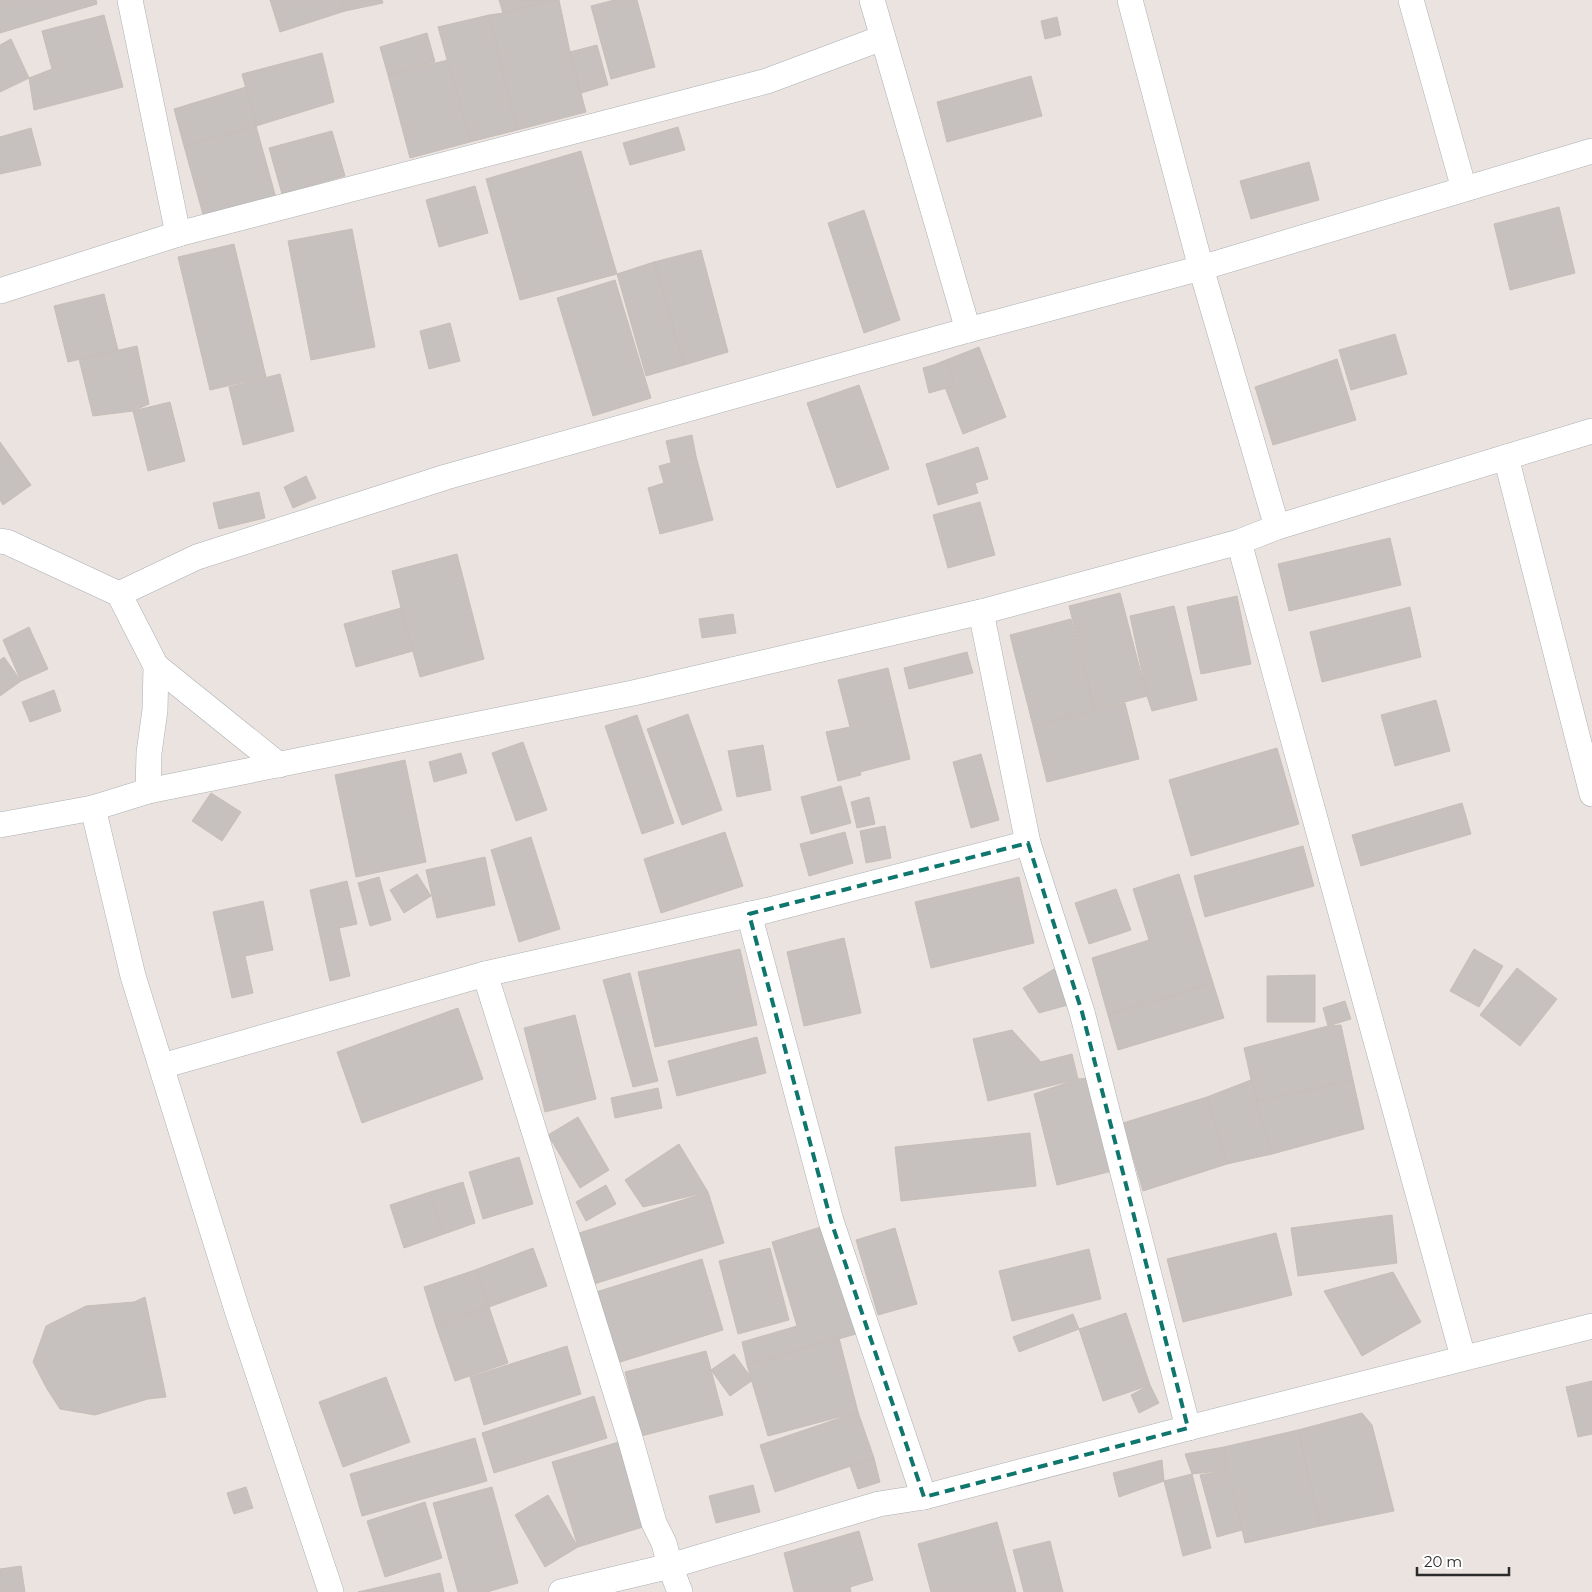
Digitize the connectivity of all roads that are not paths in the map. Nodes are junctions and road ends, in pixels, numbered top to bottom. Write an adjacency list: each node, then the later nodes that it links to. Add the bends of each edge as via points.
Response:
1 (130, 0): 8 (street)
2 (872, 0): 5 (street)
3 (1130, 0): 9 (street)
4 (1410, 0): 7 (street)
5 (882, 38): 8 (street, via 766,81); 11 (street)
6 (1592, 152): 7 (street)
7 (1464, 189): 9 (street)
8 (178, 234): 10 (street)
9 (1201, 268): 11 (street); 14 (street)
10 (0, 291)
11 (968, 330): 17 (street, via 446,477 197,557)
12 (1592, 431): 13 (street)
13 (1506, 457): 14 (street); 22 (street)
14 (1277, 527): 16 (street)
15 (0, 541): 17 (street)
16 (1239, 542): 18 (street); 30 (street)
17 (120, 594): 19 (street)
18 (981, 612): 20 (street, via 633,693); 25 (street)
19 (156, 666): 20 (street); 21 (street)
20 (279, 765): 21 (street)
21 (148, 792): 23 (street)
22 (1592, 794)
23 (94, 808): 24 (street); 28 (street, via 133,976)
24 (0, 825)
25 (1028, 843): 26 (street); 31 (street, via 1084,1020)
26 (749, 914): 27 (street); 32 (street, via 831,1221)
27 (485, 974): 28 (street); 33 (street)
28 (162, 1066): 34 (street, via 237,1310)
29 (1592, 1326): 30 (street)
30 (1463, 1357): 31 (street)
31 (1188, 1428): 32 (street)
32 (924, 1497): 33 (street, via 879,1504)
33 (670, 1566): 35 (street); 36 (street)
34 (331, 1592)
35 (561, 1592)
36 (680, 1592)

